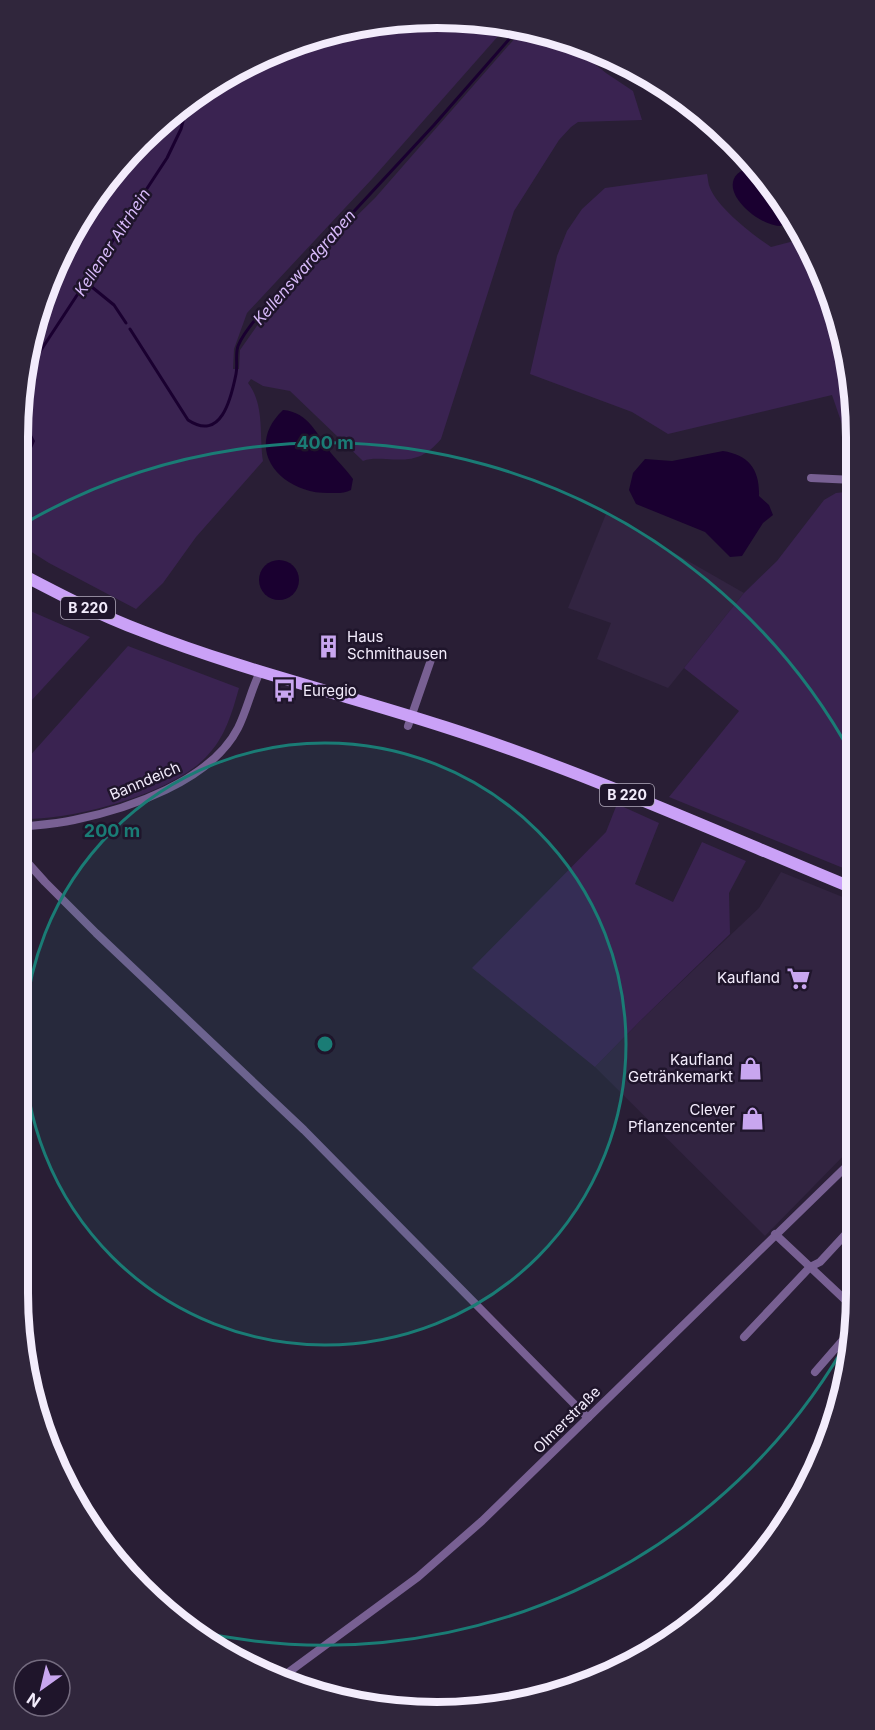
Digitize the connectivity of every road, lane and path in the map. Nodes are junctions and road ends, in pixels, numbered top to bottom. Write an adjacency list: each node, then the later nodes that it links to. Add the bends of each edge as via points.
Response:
1 (810, 478): 2 (street)
2 (846, 480)
3 (28, 578): 5 (main road, B 220, via 98,613)
4 (433, 654): 6 (street)
5 (260, 672): 6 (main road, B 220); 7 (street, Banndeich, via 237,729 216,756 187,780 129,805 73,821)
6 (409, 721): 9 (main road, B 220, via 487,741 607,786)
7 (28, 826)
8 (28, 863): 18 (street, via 81,919 304,1130)
9 (846, 885)
10 (846, 1167): 11 (street, Olmerstraße)
11 (775, 1234): 13 (street); 18 (street, Olmerstraße)
12 (846, 1234): 13 (street, via 820,1262)
13 (810, 1267): 14 (street); 15 (street)
14 (846, 1301)
15 (744, 1337)
16 (844, 1339): 17 (street)
17 (815, 1372)
18 (588, 1418): 19 (street, Olmerstraße, via 418,1577)
19 (288, 1673)

